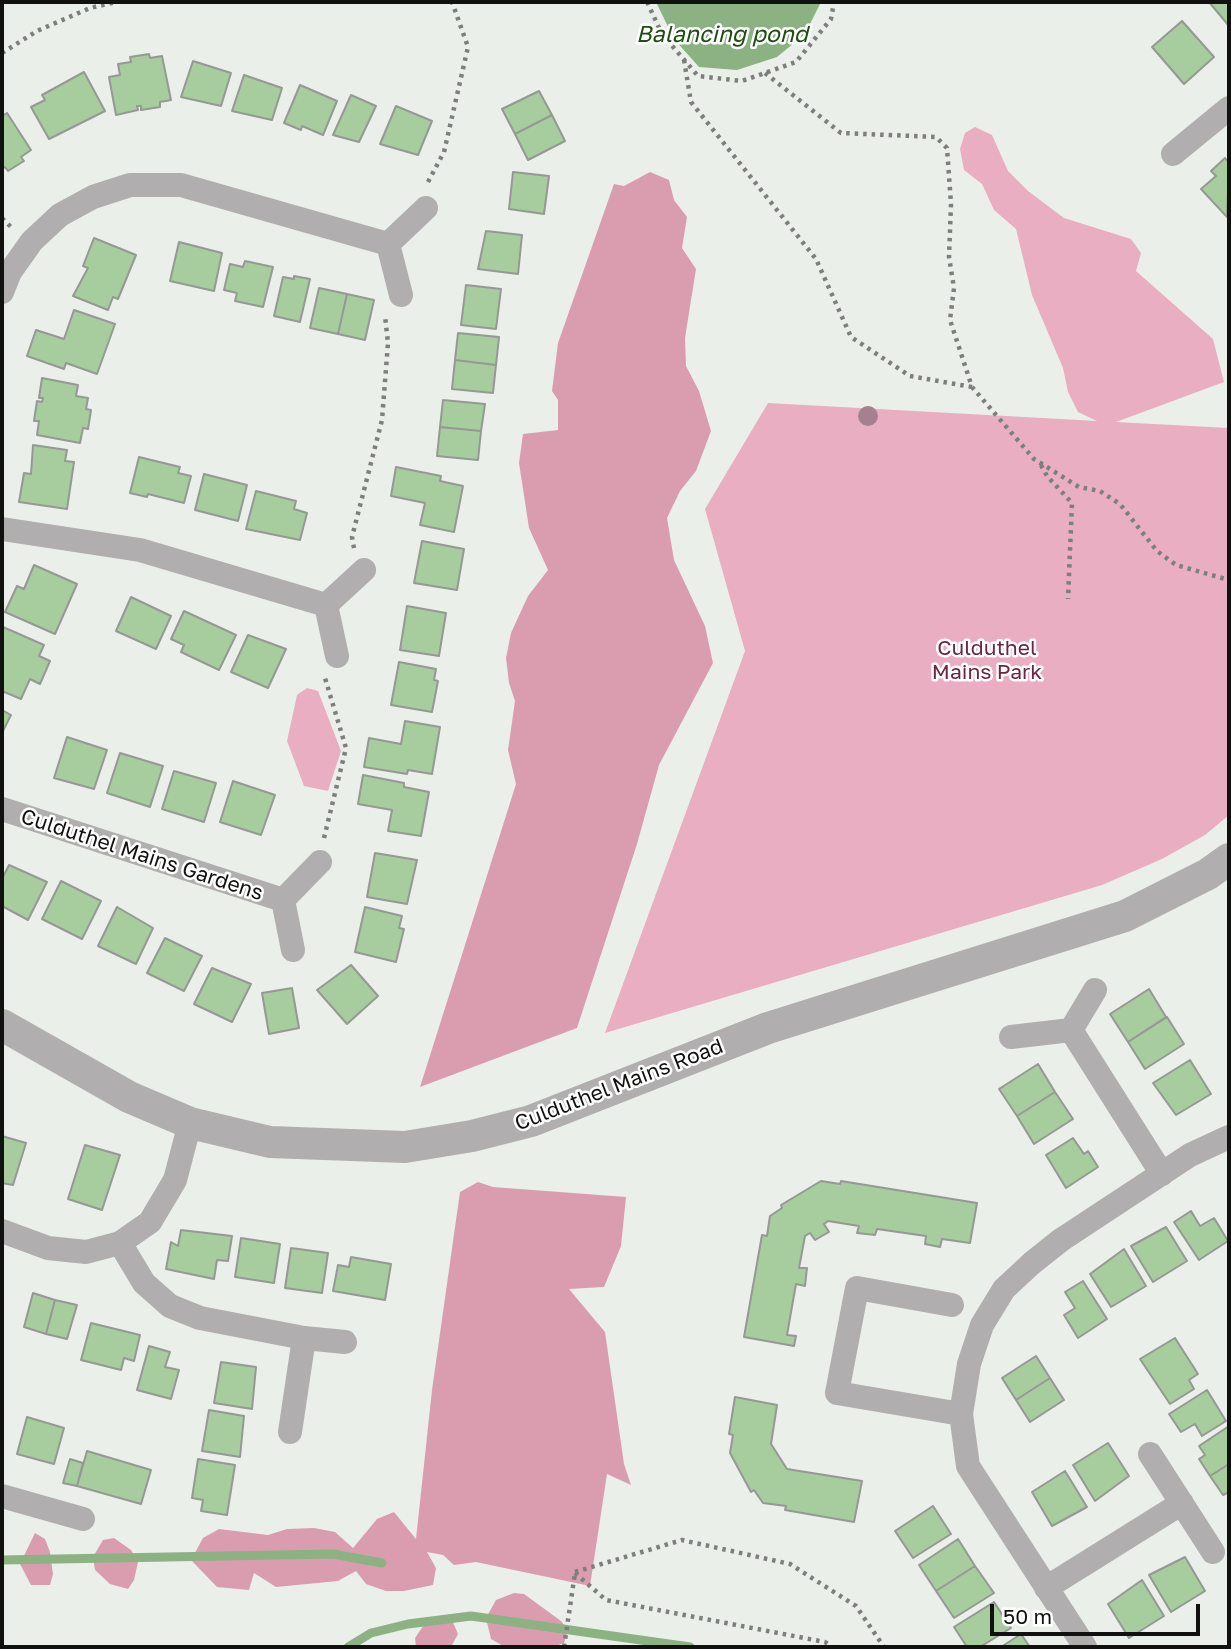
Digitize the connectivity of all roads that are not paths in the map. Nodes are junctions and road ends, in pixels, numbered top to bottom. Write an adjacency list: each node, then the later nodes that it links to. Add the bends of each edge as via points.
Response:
1 (1229, 108): 2 (street)
2 (1173, 154)
3 (426, 208): 4 (street)
4 (388, 244): 5 (street, via 181,185 130,185 93,197 60,215 32,241); 6 (street)
5 (2, 292)
6 (401, 295)
7 (2, 529): 9 (street, via 140,550)
8 (364, 570): 9 (street)
9 (326, 605): 10 (street)
10 (337, 656)
11 (2, 809): 14 (street, Culduthel Mains Gardens)
12 (1229, 859): 20 (street, Culduthel Mains Road, via 1125,916 768,1028 508,1127 405,1147 335,1147 270,1142)
13 (320, 862): 14 (street)
14 (283, 900): 15 (street)
15 (293, 950)
16 (1095, 990): 18 (street)
17 (2, 1025): 20 (street, Culduthel Mains Road, via 119,1092)
18 (1071, 1030): 19 (street); 22 (street)
19 (1011, 1037)
20 (190, 1123): 24 (street, via 175,1180 150,1222)
21 (1229, 1137): 22 (street)
22 (1162, 1174): 28 (street, via 1061,1240 1004,1289 982,1325 969,1364)
23 (2, 1231): 24 (street, via 48,1248 86,1252)
24 (120, 1243): 26 (street, via 144,1283 170,1306 200,1318)
25 (952, 1305): 28 (street, via 857,1288 838,1393)
26 (304, 1338): 27 (street); 29 (street)
27 (345, 1342)
28 (961, 1414): 35 (street, via 968,1466)
29 (290, 1432)
30 (1150, 1454): 32 (street)
31 (2, 1496): 33 (street)
32 (1182, 1503): 34 (street); 35 (street)
33 (83, 1519)
34 (1213, 1552)
35 (1046, 1588): 36 (street)
36 (1085, 1647)

